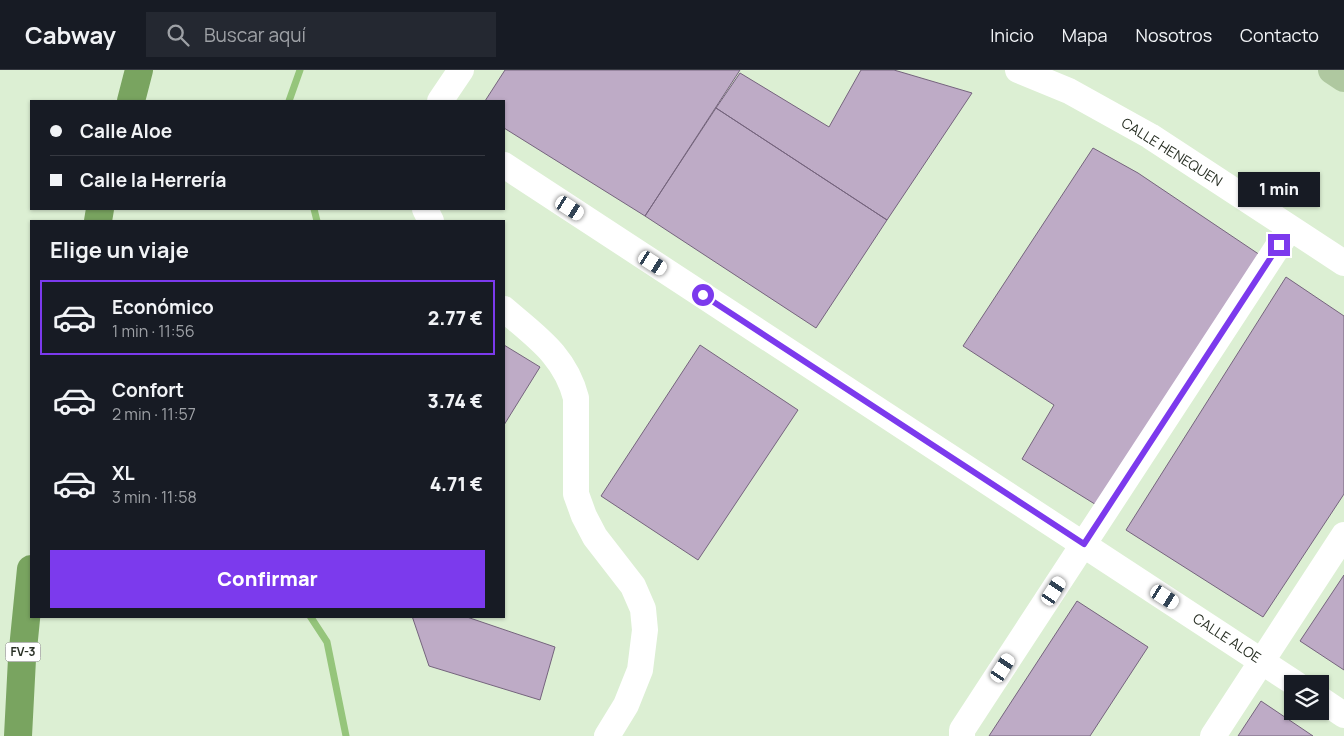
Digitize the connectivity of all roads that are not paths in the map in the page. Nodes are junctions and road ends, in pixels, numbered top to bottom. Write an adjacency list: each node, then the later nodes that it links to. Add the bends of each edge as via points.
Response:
1 (140, 70): 6 (highway)
2 (461, 70): 7 (street)
3 (1018, 70): 9 (street, CALLE HENEQUEN, via 1070,91 1150,136)
4 (1332, 70): 5 (main road)
5 (1344, 78)
6 (131, 100)
7 (441, 100)
8 (505, 166): 13 (street, CALLE ALOE)
9 (1290, 228): 10 (street, CALLE HENEQUEN); 13 (street)
10 (1344, 263)
11 (505, 310): 20 (street, via 552,351 572,382 576,398 576,494 595,537 632,586 643,609 645,630 640,670 626,705)
12 (1344, 534): 15 (street)
13 (1084, 544): 15 (street, CALLE ALOE); 21 (street, via 962,730)
14 (30, 579): 19 (highway, FV-3)
15 (1262, 661): 16 (street, CALLE ALOE); 22 (street)
16 (1284, 676)
17 (1329, 705): 18 (street)
18 (1344, 715)
19 (18, 736)
20 (607, 736)
21 (962, 736)
22 (1213, 736)

